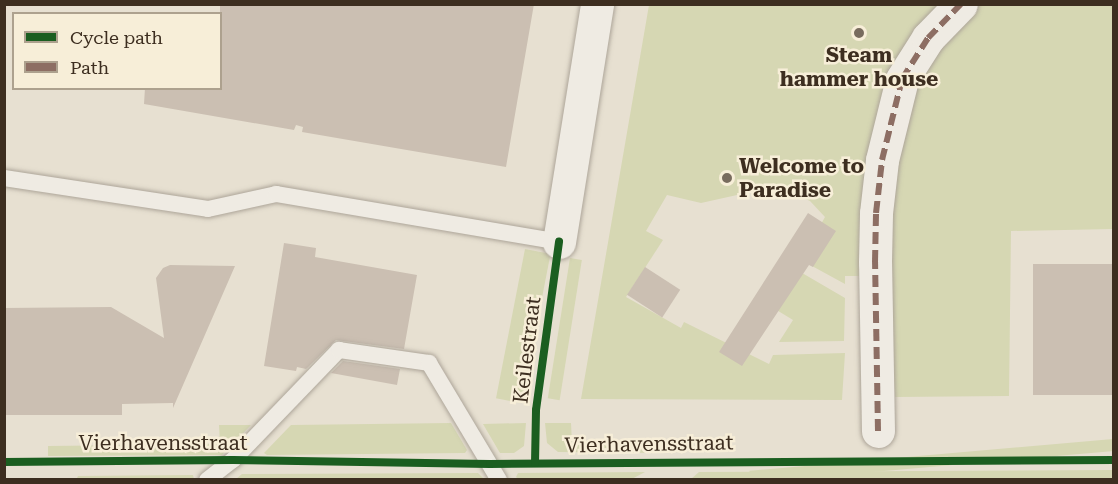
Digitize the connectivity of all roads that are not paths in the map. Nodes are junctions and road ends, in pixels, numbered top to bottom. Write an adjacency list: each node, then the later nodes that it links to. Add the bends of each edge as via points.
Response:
1 (597, 4): 4 (street)
2 (961, 4): 5 (street, via 928,38 902,79 882,160 875,262)
3 (4, 178): 4 (lane, via 208,209 276,194)
4 (559, 242)
5 (878, 431)
6 (207, 480): 7 (lane, via 232,460 339,350 429,363)
7 (499, 480)

